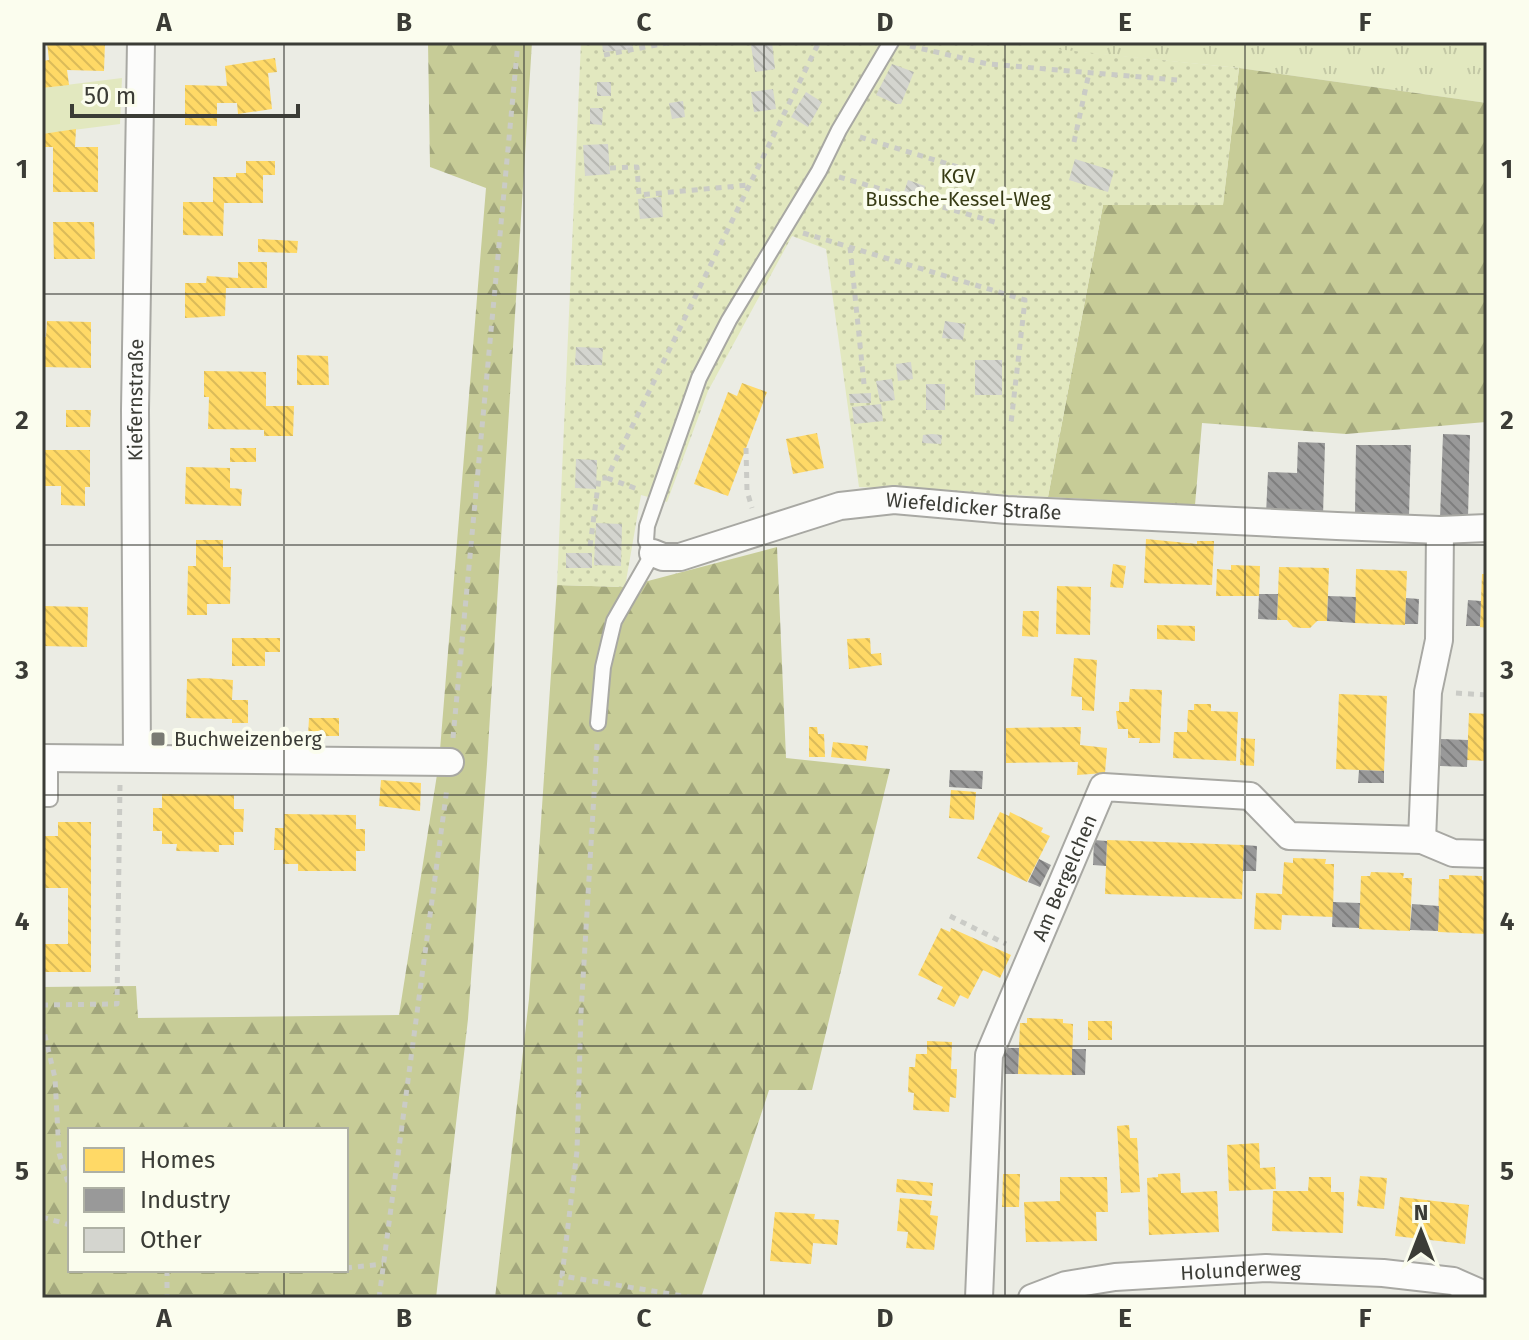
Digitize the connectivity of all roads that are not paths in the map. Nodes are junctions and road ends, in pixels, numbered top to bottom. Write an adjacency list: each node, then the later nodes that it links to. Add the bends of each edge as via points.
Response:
1 (141, 42): 8 (street, Kiefernstraße)
2 (891, 42): 5 (lane, via 699,378 647,526 646,541)
3 (1487, 528): 4 (street, Wiefeldicker Straße)
4 (1440, 530): 5 (street, Wiefeldicker Straße, via 894,500 840,506 680,557); 11 (street, via 1439,640 1428,692)
5 (653, 553): 6 (lane, via 614,621)
6 (598, 723)
7 (46, 758): 8 (street); 10 (lane, via 50,799)
8 (128, 758): 9 (street)
9 (450, 762)
10 (42, 799)
11 (1422, 840): 12 (street, Am Bergelchen, via 1453,853); 17 (street, Am Bergelchen, via 1289,836 1250,796 1103,787 989,1055)
12 (1487, 854)
13 (1453, 1281): 14 (street, Holunderweg); 15 (street, Holunderweg, via 1266,1268 1115,1277); 16 (street, Holunderweg)
14 (1487, 1285)
15 (1066, 1291): 18 (street, Holunderweg)
16 (1487, 1296)
17 (979, 1298)
18 (1032, 1298)

